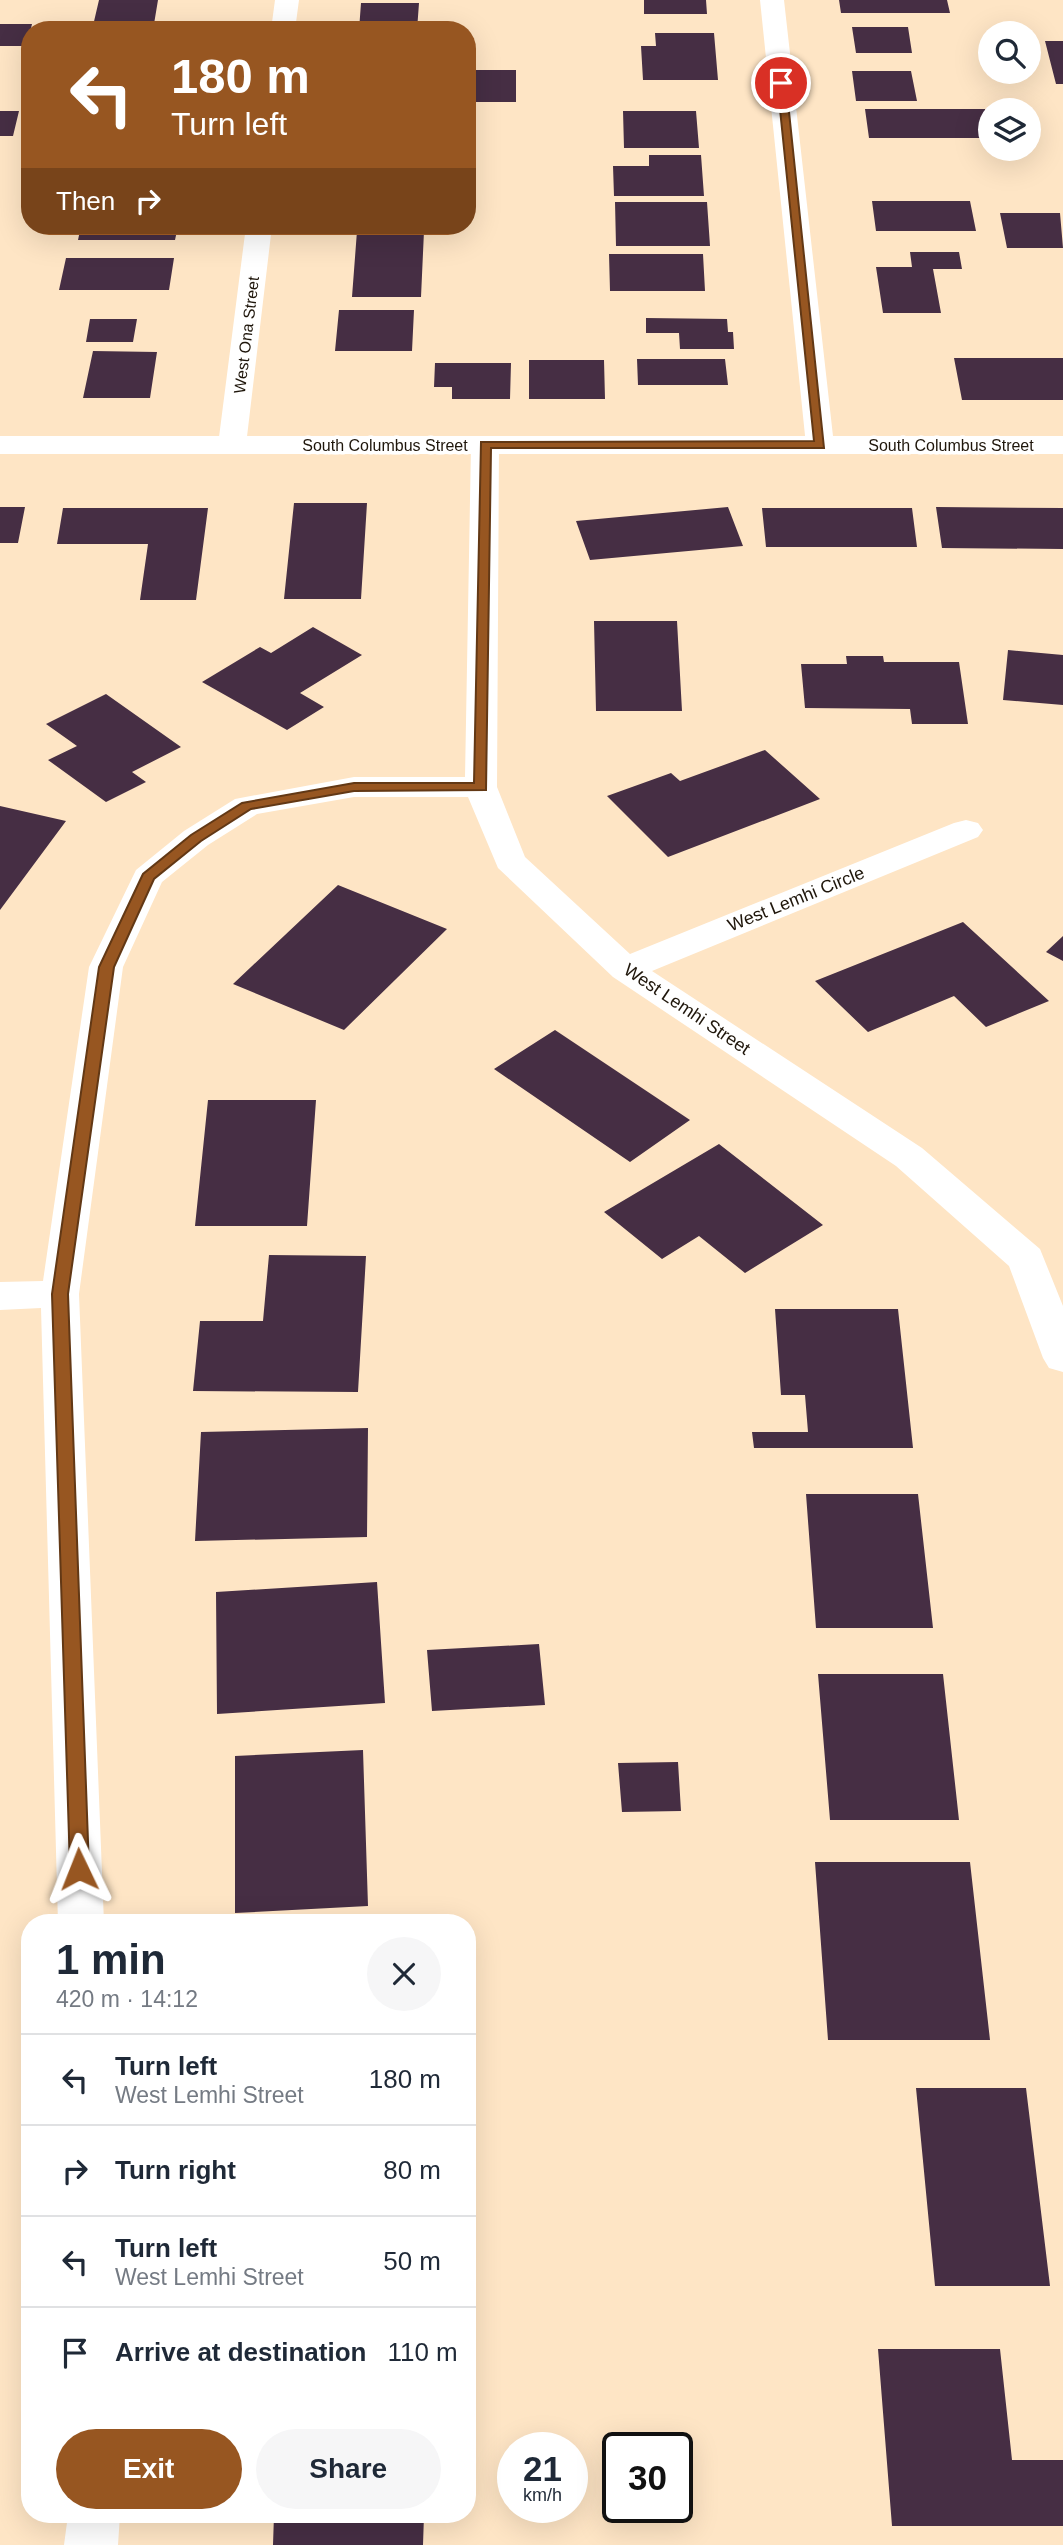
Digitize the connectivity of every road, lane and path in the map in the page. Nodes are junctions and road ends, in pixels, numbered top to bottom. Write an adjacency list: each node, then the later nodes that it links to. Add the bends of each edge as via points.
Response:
1 (287, 0): 3 (street)
2 (772, 0): 8 (street)
3 (285, 21)
4 (258, 235): 6 (street, West Ona Street)
5 (0, 445): 6 (street, South Columbus Street)
6 (232, 445): 7 (street, South Columbus Street)
7 (485, 445): 8 (street, South Columbus Street); 10 (street, West Lemhi Street)
8 (820, 445): 9 (street, South Columbus Street)
9 (1063, 445)
10 (481, 787): 12 (street, West Lemhi Street, via 510,861); 13 (street, via 354,787 247,806 196,838 148,877 106,967)
11 (966, 830): 12 (street, West Lemhi Circle)
12 (625, 969): 15 (street, West Lemhi Street, via 909,1157 1026,1259)
13 (60, 1294): 14 (street); 16 (street)
14 (0, 1296)
15 (1063, 1358)
16 (81, 1914)
17 (93, 2523): 18 (street)
18 (92, 2545)

